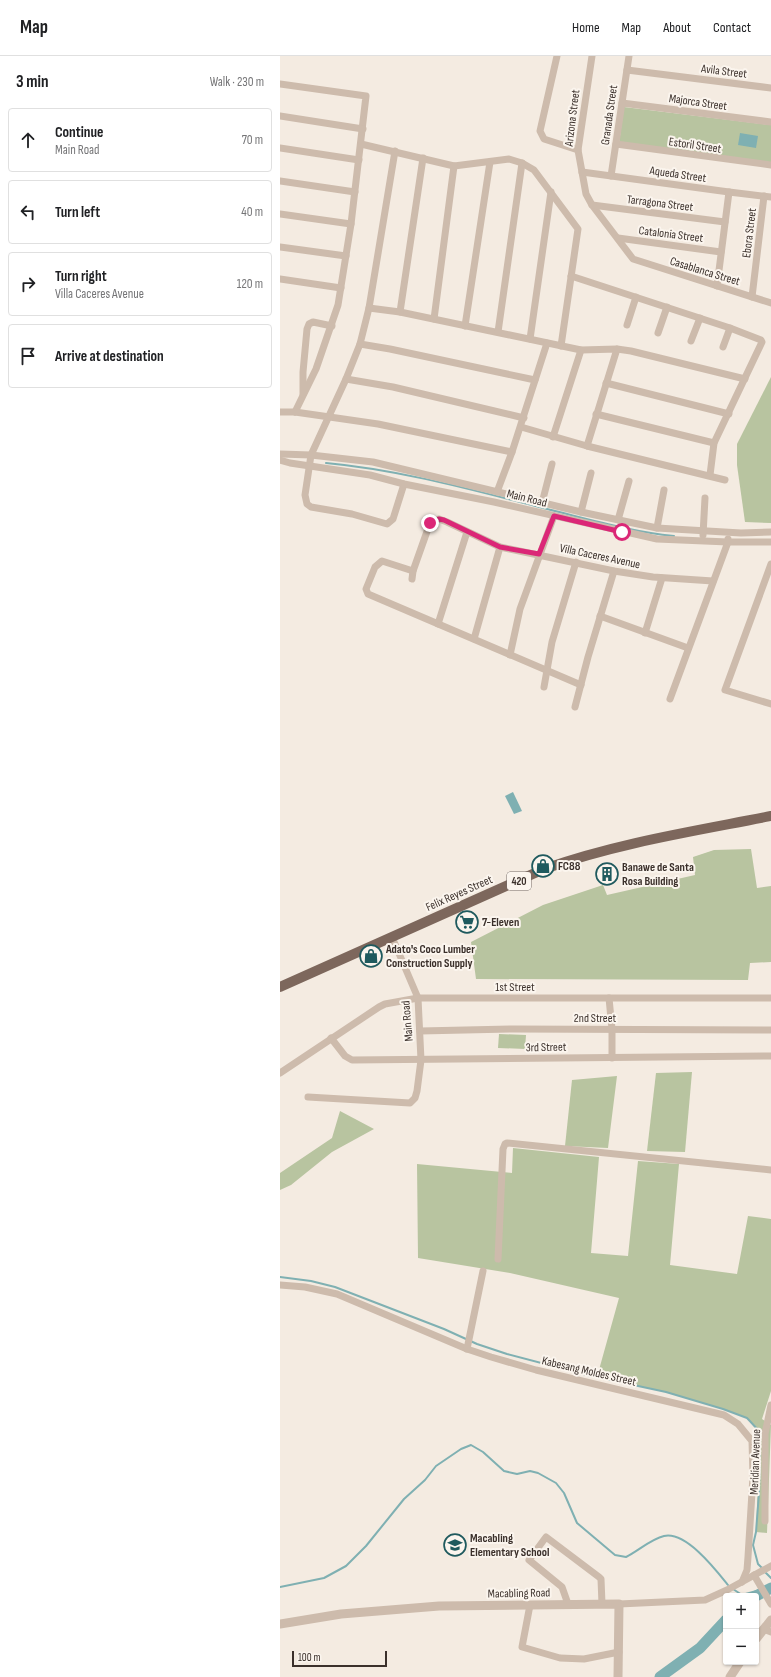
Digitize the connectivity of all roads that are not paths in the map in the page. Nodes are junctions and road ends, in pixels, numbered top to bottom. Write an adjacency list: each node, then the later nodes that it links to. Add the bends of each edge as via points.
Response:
1 (557, 56): 14 (street, via 540,131 544,139)
2 (592, 56): 14 (street, Arizona Street)
3 (629, 56): 4 (street, Granada Street)
4 (627, 70): 6 (street, Avila Street); 7 (street, Granada Street)
5 (280, 84): 10 (street, via 366,96)
6 (771, 88)
7 (622, 103): 9 (street, Majorca Street); 12 (street, Granada Street)
8 (280, 116): 10 (street)
9 (771, 122)
10 (363, 129): 11 (street)
11 (361, 144): 15 (street); 17 (street)
12 (616, 144): 20 (street, Estoril Street); 23 (street, Granada Street)
13 (280, 148): 17 (street)
14 (578, 150): 22 (street, Arizona Street)
15 (395, 151): 16 (street); 46 (street)
16 (422, 158): 21 (street); 47 (street)
17 (359, 160): 25 (street)
18 (490, 162): 19 (street, via 510,159); 21 (street); 52 (street)
19 (522, 163): 26 (street, via 534,170); 54 (street)
20 (771, 165)
21 (454, 166): 49 (street)
22 (582, 172): 23 (street, Aqueda Street); 29 (street, Arizona Street, via 586,194)
23 (611, 176): 27 (street, Aqueda Street)
24 (280, 181): 25 (street)
25 (355, 192): 32 (street)
26 (551, 192): 38 (street, via 578,229); 56 (street)
27 (728, 192): 28 (street, Aqueda Street); 31 (street)
28 (768, 196): 43 (street, Ebora Street)
29 (592, 205): 31 (street, Tarragona Street); 33 (street, Arizona Street)
30 (280, 214): 32 (street)
31 (725, 222): 35 (street)
32 (351, 224): 36 (street)
33 (618, 238): 35 (street, Catalonia Street); 37 (street, Arizona Street)
34 (280, 247): 36 (street)
35 (721, 252): 40 (street)
36 (346, 256): 41 (street)
37 (633, 260): 40 (street, Casablanca Street)
38 (571, 276): 42 (street); 60 (street)
39 (280, 279): 41 (street)
40 (717, 286): 43 (street, Casablanca Street)
41 (341, 288): 51 (street)
42 (636, 297): 45 (street); 50 (street)
43 (752, 297): 44 (street, Casablanca Street)
44 (771, 303)
45 (667, 307): 48 (street); 55 (street)
46 (369, 308): 47 (street); 59 (street)
47 (400, 312): 49 (street)
48 (700, 318): 53 (street); 57 (street)
49 (434, 319): 52 (street)
50 (627, 325)
51 (332, 326): 68 (street, via 316,370); 68 (street, via 313,322 309,324 302,372)
52 (465, 326): 54 (street)
53 (730, 328): 61 (street); 65 (street, via 762,342)
54 (498, 332): 56 (street)
55 (658, 333)
56 (530, 339): 58 (street)
57 (691, 341)
58 (547, 343): 60 (street); 66 (street)
59 (360, 344): 64 (street); 66 (street)
60 (561, 346): 63 (street)
61 (723, 347)
62 (617, 349): 63 (street); 65 (street); 67 (street)
63 (581, 350): 76 (street)
64 (346, 379): 73 (street); 74 (street, via 393,387)
65 (745, 379): 72 (street)
66 (535, 380): 74 (street)
67 (606, 383): 71 (street); 72 (street)
68 (303, 396): 70 (street)
69 (280, 412): 70 (street)
70 (295, 412): 73 (street)
71 (596, 414): 77 (street); 78 (street)
72 (729, 414): 77 (street)
73 (328, 417): 79 (street, via 378,424); 81 (street)
74 (524, 418): 75 (street)
75 (521, 427): 76 (street); 79 (street)
76 (553, 437): 78 (street)
77 (714, 443): 86 (street)
78 (587, 446): 86 (street)
79 (512, 452): 91 (street)
80 (280, 454): 81 (street, Main Road)
81 (311, 455): 84 (street); 91 (street, Main Road, via 373,462)
82 (280, 460): 84 (street, Main Road)
83 (552, 464): 93 (street)
84 (309, 466): 89 (street, Main Road, via 370,475); 89 (street, via 305,495 307,504 380,523 387,524 393,519)
85 (591, 473): 94 (street)
86 (710, 475): 87 (street)
87 (725, 480)
88 (629, 481): 96 (street)
89 (404, 484): 95 (street, Main Road)
90 (664, 490): 97 (street)
91 (497, 492): 93 (street, Main Road)
92 (705, 498): 98 (street)
93 (542, 503): 94 (street, Main Road)
94 (582, 512): 96 (street, Main Road)
95 (554, 516): 102 (street, Main Road, via 657,539); 106 (street)
96 (618, 520): 97 (street, Main Road)
97 (657, 528): 98 (street, Main Road)
98 (704, 531): 100 (street, Main Road); 102 (street)
99 (467, 532): 105 (street, Villa Caceres Avenue); 109 (street, Villa Caceres Avenue, via 444,520 430,523); 115 (street)
100 (728, 532): 101 (street, Main Road); 103 (street)
101 (771, 532)
102 (703, 542): 103 (street, Main Road)
103 (728, 542): 104 (street, Main Road); 113 (street)
104 (771, 542)
105 (500, 547): 106 (street, Villa Caceres Avenue); 117 (street)
106 (539, 554): 107 (street, Villa Caceres Avenue); 119 (street, via 520,609)
107 (576, 562): 110 (street, Villa Caceres Avenue); 120 (street, via 552,642)
108 (771, 564): 124 (street, via 725,690)
109 (413, 571): 112 (street, Villa Caceres Avenue); 115 (street, via 382,561 375,567 366,589 368,594)
110 (614, 571): 111 (street, Villa Caceres Avenue); 114 (street)
111 (662, 578): 113 (street, Villa Caceres Avenue); 116 (street)
112 (412, 579)
113 (713, 581): 118 (street)
114 (600, 616): 116 (street); 121 (street)
115 (438, 624): 117 (street)
116 (645, 634): 118 (street)
117 (474, 639): 119 (street)
118 (688, 648): 123 (street)
119 (510, 655): 120 (street)
120 (547, 670): 121 (street); 122 (street)
121 (581, 685): 125 (street)
122 (544, 687)
123 (670, 699)
124 (771, 704)
125 (575, 707)
126 (771, 816): 127 (main road, Felix Reyes Street / 420, via 579,856)
127 (392, 937): 128 (main road, Felix Reyes Street / 420); 129 (street, Main Road)
128 (280, 987)
129 (418, 998): 130 (street, 1st Street); 134 (street, Main Road); 135 (street, 1st Street, via 379,1007)
130 (609, 998): 131 (street, 1st Street); 132 (street)
131 (771, 998)
132 (612, 1030): 133 (street, 2nd Street); 134 (street, 2nd Street); 137 (street)
133 (771, 1030)
134 (420, 1031): 138 (street, Main Road)
135 (331, 1038): 138 (street, 3rd Street, via 349,1060); 139 (street, 1st Street)
136 (771, 1056): 137 (street, 3rd Street)
137 (612, 1058): 138 (street, 3rd Street)
138 (421, 1060): 140 (street, Main Road, via 417,1091 410,1103)
139 (280, 1073)
140 (308, 1097)
141 (771, 1170): 142 (street, via 507,1143 503,1149)
142 (498, 1260)
143 (483, 1271): 145 (street)
144 (280, 1285): 145 (street, Kabesang Moldes Street, via 337,1294)
145 (468, 1344): 150 (street, Kabesang Moldes Street, via 536,1370 724,1415 738,1424 752,1440 753,1476 747,1570)
146 (771, 1405): 147 (street, Meridian Avenue, via 765,1434)
147 (765, 1521)
148 (771, 1566): 149 (street, Macabling Road)
149 (756, 1577): 150 (street, Macabling Road); 151 (street)
150 (742, 1582): 154 (street, Macabling Road, via 705,1600)
151 (770, 1602)
152 (568, 1604): 153 (street, Macabling Road); 153 (street, via 562,1587 529,1560 546,1537 599,1577); 155 (street, Macabling Road)
153 (602, 1604): 154 (street, Macabling Road)
154 (619, 1604): 159 (street)
155 (530, 1605): 157 (street, Macabling Road, via 439,1606 341,1614); 159 (street, via 522,1647 560,1658 584,1659)
156 (771, 1620): 158 (street)
157 (280, 1624)
158 (767, 1631)
159 (619, 1652): 161 (street)
160 (738, 1665): 162 (street)
161 (618, 1677)
162 (730, 1677)

